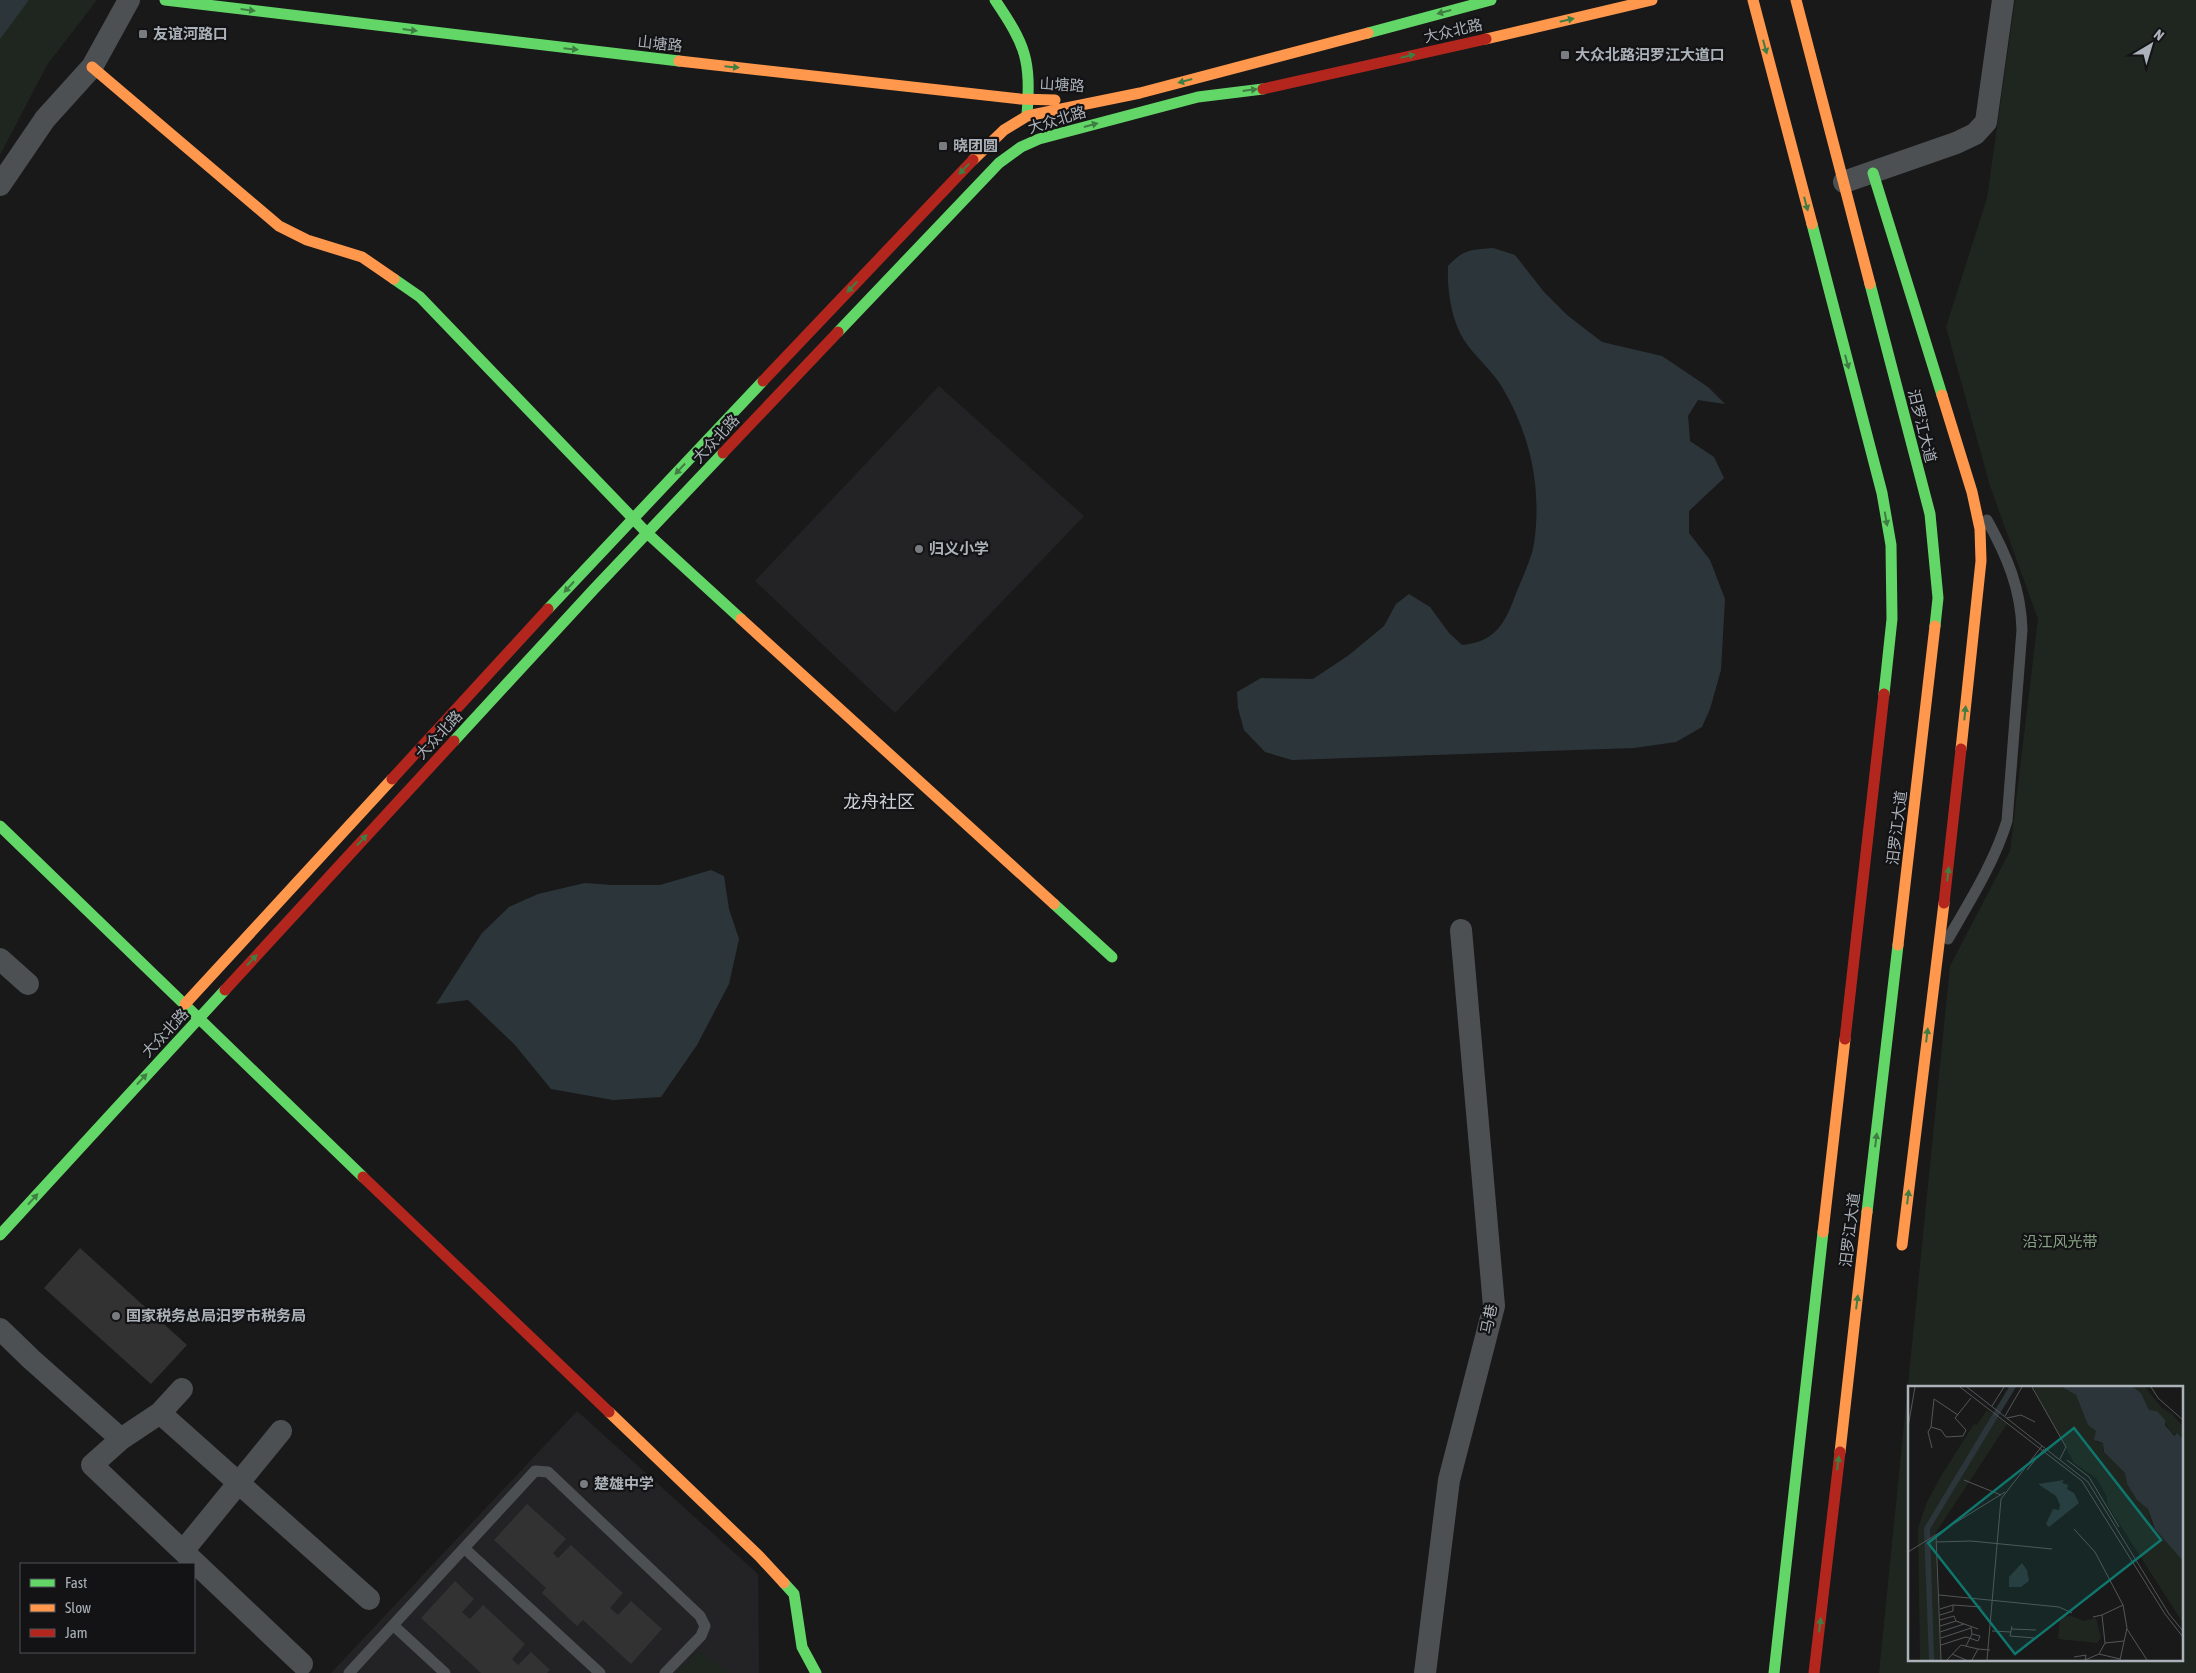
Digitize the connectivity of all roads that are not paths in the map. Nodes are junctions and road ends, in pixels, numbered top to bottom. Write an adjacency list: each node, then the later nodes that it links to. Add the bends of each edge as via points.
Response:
1 (130, 0): 9 (street)
2 (165, 0): 13 (main road, 山塘路, one-way to 13, via 570,49)
3 (995, 0): 13 (main road, via 1020,38 1026,59)
4 (1491, 0): 11 (main road, 大众北路, one-way to 11)
5 (1652, 0): 12 (main road, 大众北路, one-way to 5, via 1273,88)
6 (1753, 0): 51 (main road, 汨罗江大道, one-way to 51, via 1882,492 1891,545 1892,619)
7 (1796, 0): 19 (main road, 汨罗江大道)
8 (2003, 0): 18 (street, via 1986,122 1974,134 1956,143)
9 (92, 67): 20 (street, via 45,119); 22 (main road, via 279,226 307,240 362,258 420,297)
10 (1094, 90): 11 (main road, 山塘路)
11 (1140, 93): 12 (main road, 山塘路); 14 (main road, 大众北路)
12 (1198, 96): 15 (main road, 大众北路)
13 (1028, 98): 14 (main road, 山塘路); 16 (main road)
14 (1097, 102): 15 (main road, 山塘路); 16 (main road, 大众北路)
15 (1152, 109): 17 (main road, 大众北路, one-way to 15, via 1039,139)
16 (1027, 116): 17 (main road, via 1020,134); 22 (main road, 大众北路, one-way to 22, via 1004,130 977,156)
17 (999, 163): 23 (main road, 大众北路)
18 (1872, 173): 19 (street); 21 (main road)
19 (1844, 182): 52 (main road, 汨罗江大道, one-way to 19, via 1938,598 1930,514)
20 (0, 185)
21 (1972, 492): 28 (main road, one-way to 21, via 1948,879 1981,561 1980,529); 28 (lane, via 2005,552 2016,580 2022,609 2022,630 2007,821 1981,881)
22 (633, 519): 23 (main road); 30 (main road, 大众北路, one-way to 30)
23 (647, 533): 26 (main road); 31 (main road, 大众北路, one-way to 23)
24 (0, 826): 30 (main road)
25 (1461, 930): 50 (street, 马巷, via 1494,1306 1449,1480)
26 (1112, 957)
27 (0, 959): 29 (street)
28 (1936, 960): 33 (main road, one-way to 28)
29 (28, 984)
30 (180, 1009): 31 (main road)
31 (198, 1019): 32 (main road, 大众北路, one-way to 31); 49 (main road, via 759,1556 794,1594 802,1647)
32 (0, 1236)
33 (1902, 1245)
34 (0, 1329): 38 (street)
35 (182, 1389): 36 (street)
36 (160, 1413): 38 (street); 39 (street)
37 (281, 1431): 39 (street)
38 (121, 1439): 41 (street, via 92,1465)
39 (238, 1483): 41 (street); 42 (street)
40 (464, 1548): 43 (lane); 47 (lane); 48 (lane, via 535,1471 548,1472 700,1616 705,1626 701,1636)
41 (183, 1551): 44 (street)
42 (369, 1599)
43 (393, 1625): 45 (lane); 46 (lane)
44 (302, 1664)
45 (349, 1673)
46 (445, 1673)
47 (600, 1673)
48 (665, 1673)
49 (816, 1673)
50 (1425, 1673)
51 (1774, 1673)
52 (1814, 1673)

